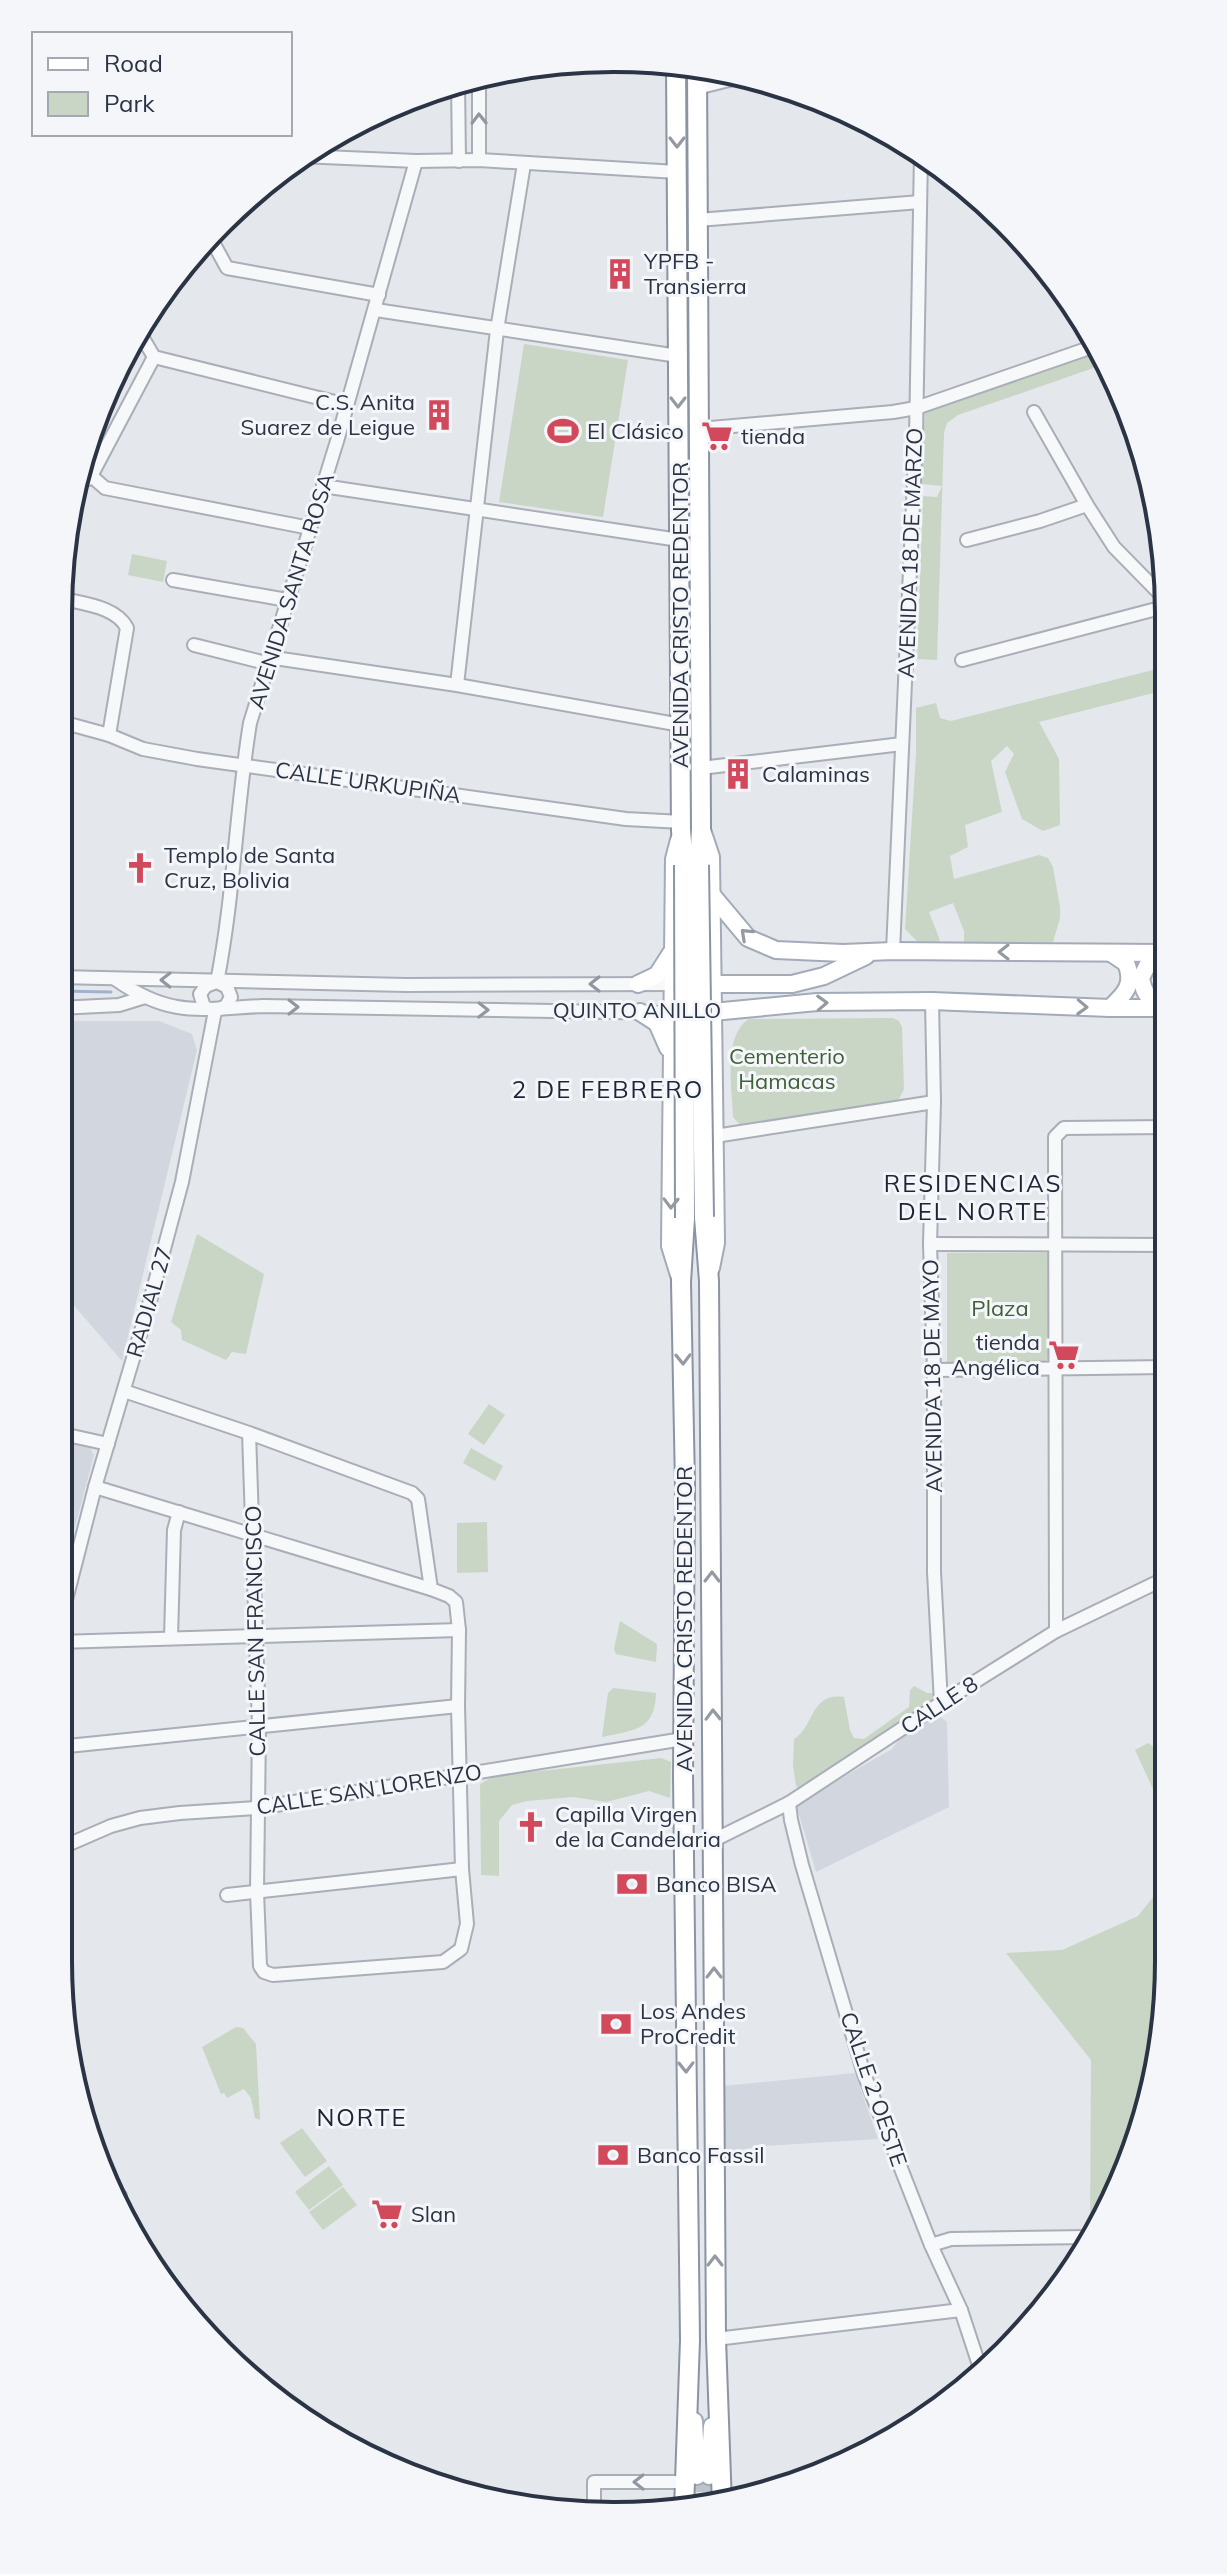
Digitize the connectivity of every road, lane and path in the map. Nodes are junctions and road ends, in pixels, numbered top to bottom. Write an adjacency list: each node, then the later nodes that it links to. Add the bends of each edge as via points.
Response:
1 (676, 76): 13 (highway, AVENIDA CRISTO REDENTOR, one-way to 13)
2 (697, 79): 4 (highway, AVENIDA CRISTO REDENTOR)
3 (720, 82): 4 (street)
4 (697, 88): 15 (highway, AVENIDA CRISTO REDENTOR)
5 (479, 89): 8 (street, one-way to 5)
6 (458, 95): 10 (street)
7 (331, 152): 9 (street)
8 (479, 160): 10 (street); 11 (street)
9 (416, 161): 10 (street); 17 (street, AVENIDA SANTA ROSA)
10 (459, 161)
11 (524, 164): 13 (street); 19 (street)
12 (921, 168): 14 (street, AVENIDA 18 DE MARZO)
13 (677, 172): 22 (highway, AVENIDA CRISTO REDENTOR)
14 (920, 202): 15 (street); 25 (street, AVENIDA 18 DE MARZO)
15 (698, 220): 27 (highway, AVENIDA CRISTO REDENTOR)
16 (215, 247): 17 (street, via 227,268)
17 (379, 295): 18 (street, AVENIDA SANTA ROSA)
18 (376, 310): 19 (street); 24 (street, AVENIDA SANTA ROSA)
19 (497, 330): 22 (street); 31 (street)
20 (145, 342): 23 (street)
21 (1085, 349): 25 (street)
22 (678, 356): 33 (highway, AVENIDA CRISTO REDENTOR, one-way to 33)
23 (154, 357): 24 (street); 28 (street)
24 (347, 405): 29 (street, AVENIDA SANTA ROSA)
25 (916, 408): 27 (street); 47 (street, AVENIDA 18 DE MARZO)
26 (1034, 412): 30 (street)
27 (699, 429): 49 (highway, AVENIDA CRISTO REDENTOR)
28 (90, 478): 32 (street, via 105,488)
29 (323, 486): 31 (street); 32 (street, AVENIDA SANTA ROSA)
30 (1087, 505): 34 (street); 36 (street, via 1114,547)
31 (476, 509): 33 (street); 43 (street)
32 (310, 528): 37 (street, AVENIDA SANTA ROSA)
33 (679, 540): 45 (highway, AVENIDA CRISTO REDENTOR)
34 (967, 540)
35 (173, 580): 37 (street)
36 (1154, 588)
37 (287, 600): 41 (street, AVENIDA SANTA ROSA)
38 (72, 601): 46 (street, via 105,610 123,619 127,628)
39 (1155, 609): 42 (street)
40 (194, 645): 41 (street)
41 (267, 660): 43 (street); 48 (street, AVENIDA SANTA ROSA)
42 (962, 660)
43 (457, 685): 45 (street)
44 (72, 725): 46 (street, CALLE URKUPIÑA)
45 (681, 725): 50 (highway, AVENIDA CRISTO REDENTOR)
46 (109, 735): 48 (street, CALLE URKUPIÑA, via 143,749)
47 (902, 744): 49 (street); 57 (street, AVENIDA 18 DE MARZO)
48 (243, 766): 50 (street, CALLE URKUPIÑA); 63 (street, AVENIDA SANTA ROSA)
49 (701, 768): 51 (highway, AVENIDA CRISTO REDENTOR)
50 (682, 826): 52 (highway, AVENIDA CRISTO REDENTOR); 55 (main road, AVENIDA CRISTO REDENTOR, via 674,859)
51 (701, 829): 52 (highway, AVENIDA CRISTO REDENTOR); 53 (main road, AVENIDA CRISTO REDENTOR, via 711,857)
52 (692, 865): 83 (highway, AVENIDA CRISTO REDENTOR, bridge)
53 (712, 895): 54 (main road, AVENIDA CRISTO REDENTOR); 56 (main road, one-way to 53, via 799,952 759,945)
54 (713, 946): 55 (main road, via 700,975 692,977 678,964); 66 (main road, AVENIDA CRISTO REDENTOR)
55 (674, 948): 64 (main road, via 657,975); 65 (main road, AVENIDA CRISTO REDENTOR)
56 (875, 951): 57 (main road, QUINTO ANILLO); 66 (main road, QUINTO ANILLO, via 824,976 792,984)
57 (893, 951): 58 (main road, QUINTO ANILLO, one-way to 57)
58 (1110, 953): 59 (main road, QUINTO ANILLO); 73 (main road, via 1126,963 1130,982)
59 (1155, 953)
60 (1155, 959): 69 (main road, via 1141,978)
61 (72, 977): 62 (street, QUINTO ANILLO)
62 (115, 979): 63 (street, QUINTO ANILLO, one-way to 62); 67 (street, QUINTO ANILLO)
63 (217, 982): 64 (street, QUINTO ANILLO, one-way to 63); 74 (street, RADIAL 27, via 231,997); 74 (street, via 200,994 204,1007)
64 (638, 984): 65 (street, QUINTO ANILLO)
65 (673, 984): 66 (main road, QUINTO ANILLO); 77 (main road, AVENIDA CRISTO REDENTOR)
66 (713, 985): 76 (main road, AVENIDA CRISTO REDENTOR)
67 (145, 997): 70 (street, via 119,1005); 74 (street, QUINTO ANILLO)
68 (932, 1001): 72 (main road, QUINTO ANILLO, one-way to 68); 73 (main road, QUINTO ANILLO, one-way to 73); 80 (street, AVENIDA 18 DE MAYO)
69 (1155, 1003)
70 (72, 1007)
71 (1155, 1007): 73 (main road, QUINTO ANILLO)
72 (744, 1008): 76 (main road, QUINTO ANILLO); 78 (main road, via 725,1027)
73 (1110, 1008)
74 (215, 1011): 75 (street, QUINTO ANILLO, one-way to 75, via 263,1006); 92 (street, RADIAL 27, via 182,1182)
75 (640, 1012): 77 (street, QUINTO ANILLO); 79 (main road, via 660,1027)
76 (713, 1012): 77 (main road, QUINTO ANILLO); 78 (main road, AVENIDA CRISTO REDENTOR)
77 (673, 1013): 79 (main road, AVENIDA CRISTO REDENTOR)
78 (713, 1068): 79 (main road, via 706,1042 693,1033 680,1043); 82 (main road, AVENIDA CRISTO REDENTOR)
79 (672, 1069): 88 (main road, AVENIDA CRISTO REDENTOR, one-way to 88, via 670,1246)
80 (934, 1102): 82 (street); 84 (street, AVENIDA 18 DE MAYO)
81 (1155, 1127): 85 (street, via 1064,1128 1055,1137)
82 (715, 1136): 87 (main road, AVENIDA CRISTO REDENTOR, via 716,1243)
83 (694, 1217): 87 (highway, AVENIDA CRISTO REDENTOR); 88 (highway, AVENIDA CRISTO REDENTOR)
84 (930, 1244): 85 (street); 91 (street, AVENIDA 18 DE MAYO)
85 (1056, 1244): 86 (street); 89 (street)
86 (1155, 1245)
87 (709, 1281): 115 (highway, AVENIDA CRISTO REDENTOR, one-way to 87)
88 (681, 1282): 110 (highway, AVENIDA CRISTO REDENTOR, one-way to 110)
89 (1054, 1367): 90 (street); 91 (street); 103 (street)
90 (1155, 1367)
91 (934, 1370): 107 (street, AVENIDA 18 DE MAYO, via 934,1572)
92 (124, 1391): 93 (street); 95 (street, RADIAL 27)
93 (249, 1433): 98 (street, CALLE SAN FRANCISCO); 101 (street, via 412,1493 420,1506)
94 (72, 1436): 95 (street)
95 (108, 1444): 96 (street, RADIAL 27)
96 (95, 1487): 97 (street); 99 (street, RADIAL 27)
97 (179, 1512): 98 (street); 105 (street)
98 (253, 1535): 101 (street); 104 (street, CALLE SAN FRANCISCO)
99 (72, 1577)
100 (1155, 1583): 103 (street, CALLE 8)
101 (431, 1589): 102 (street, via 456,1602)
102 (459, 1630): 104 (street); 108 (street)
103 (1056, 1631): 107 (street, CALLE 8)
104 (257, 1636): 105 (street); 109 (street, CALLE SAN FRANCISCO)
105 (171, 1638): 106 (street)
106 (72, 1642)
107 (941, 1703): 113 (street, CALLE 8)
108 (458, 1706): 109 (street); 112 (street)
109 (259, 1726): 111 (street); 114 (street, CALLE SAN FRANCISCO)
110 (683, 1739): 112 (street, CALLE SAN LORENZO); 125 (highway, AVENIDA CRISTO REDENTOR, one-way to 125, via 690,2340)
111 (72, 1746)
112 (460, 1776): 114 (street, CALLE SAN LORENZO); 117 (street)
113 (789, 1803): 115 (street, CALLE 8); 121 (street, CALLE 2 OESTE, via 802,1865 864,2074)
114 (257, 1808): 116 (street, CALLE SAN LORENZO, via 140,1818); 118 (street, CALLE SAN FRANCISCO)
115 (714, 1840): 123 (highway, AVENIDA CRISTO REDENTOR, one-way to 115)
116 (72, 1843)
117 (462, 1869): 118 (street); 118 (street, CALLE SAN FRANCISCO, via 466,1937 454,1956 443,1962 264,1972)
118 (257, 1892): 119 (street)
119 (227, 1895)
120 (1078, 2237): 121 (street, via 951,2239)
121 (931, 2245): 122 (street, CALLE 2 OESTE)
122 (961, 2310): 123 (street); 124 (street, CALLE 2 OESTE)
123 (716, 2339): 125 (main road, AVENIDA CRISTO REDENTOR); 126 (highway, AVENIDA CRISTO REDENTOR)
124 (978, 2361)
125 (697, 2478): 127 (highway, AVENIDA CRISTO REDENTOR); 128 (street, one-way to 128, via 594,2482)
126 (722, 2491)
127 (689, 2496)
128 (594, 2501)

